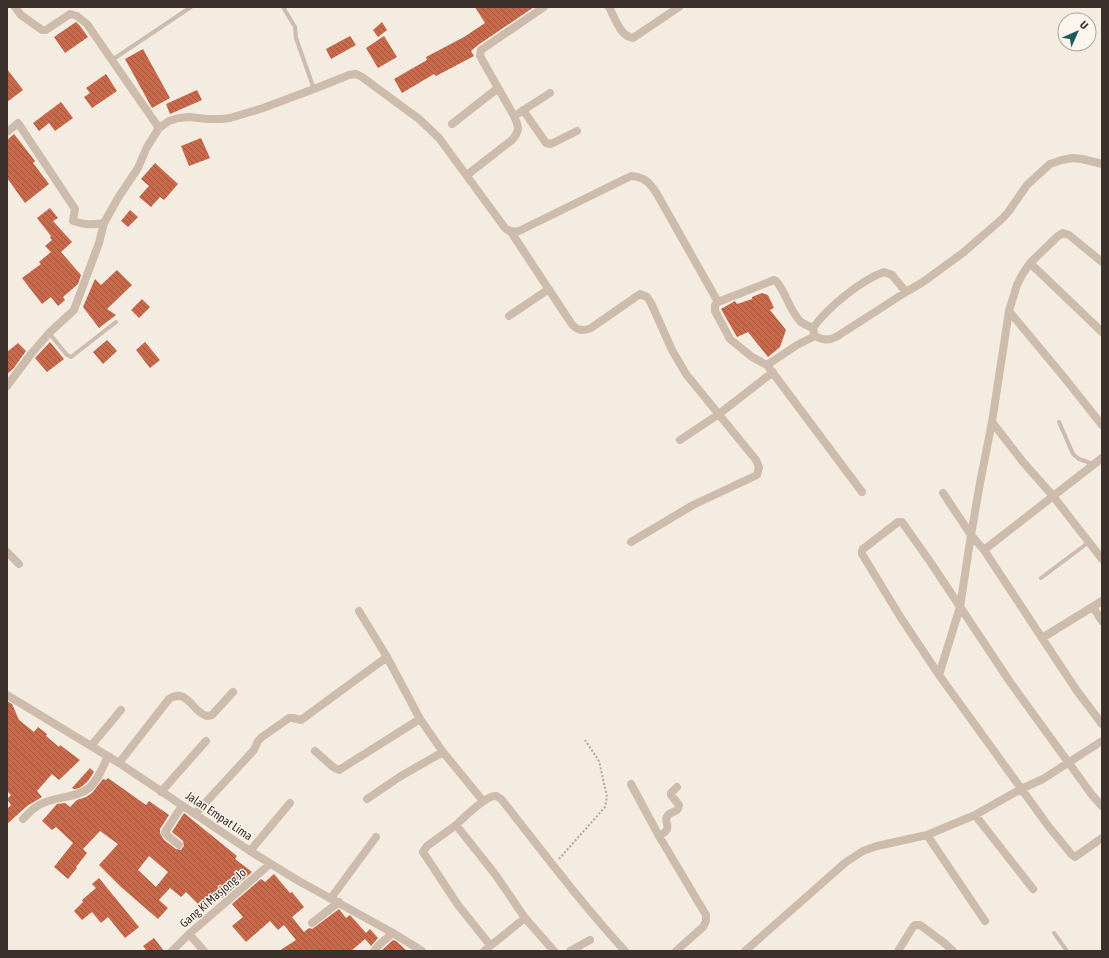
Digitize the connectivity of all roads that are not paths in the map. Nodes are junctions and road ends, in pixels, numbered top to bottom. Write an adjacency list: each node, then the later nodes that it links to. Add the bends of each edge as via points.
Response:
1 (15, 7): 7 (street, via 21,15 42,30 70,14 77,16 87,24)
2 (191, 7): 7 (lane)
3 (283, 7): 9 (lane, via 295,27 296,38)
4 (544, 7): 8 (street, via 481,50 480,56)
5 (609, 7): 6 (street, via 623,33 633,38)
6 (676, 8)
7 (112, 60): 14 (street)
8 (498, 88): 12 (street); 13 (street)
9 (314, 89): 14 (street, via 230,118 179,118); 18 (street, via 349,75 356,74 362,77 427,126)
10 (550, 93): 11 (street)
11 (523, 110): 12 (street); 15 (street, via 548,144)
12 (514, 116): 18 (street, via 518,124 516,135)
13 (452, 124)
14 (159, 128): 19 (street)
15 (577, 131)
16 (7, 132): 19 (street, via 18,123 75,209 73,221 92,225)
17 (1102, 164): 24 (street, via 1072,158 1050,164 1027,185 1009,211 994,226 964,252)
18 (466, 175): 20 (street, via 505,228)
19 (104, 223): 31 (street, via 74,310)
20 (511, 232): 23 (street); 25 (street, via 519,231 631,176 638,176 657,194)
21 (1102, 262): 22 (street, via 1069,234 1063,233)
22 (1030, 263): 26 (street, via 1017,285); 30 (street)
23 (549, 289): 27 (street); 35 (street, via 573,326 580,330 591,328 640,294 647,297 686,374)
24 (906, 292): 29 (street, via 836,337 821,340); 29 (street, via 892,275 884,272 878,274 845,295 818,321)
25 (718, 302): 29 (street, via 774,280 782,289 797,318); 32 (street, via 715,311 730,339 752,357)
26 (1009, 311): 36 (street); 38 (street)
27 (509, 316)
28 (116, 322): 31 (lane, via 71,357 67,356)
29 (814, 332): 32 (street)
30 (1102, 332)
31 (49, 334): 34 (street)
32 (767, 365): 33 (street)
33 (772, 372): 35 (street); 42 (street)
34 (7, 386)
35 (719, 414): 39 (street); 46 (street, via 756,460 759,467 757,475 693,505)
36 (992, 422): 44 (street); 45 (street)
37 (1059, 422): 41 (lane, via 1073,454)
38 (1102, 425)
39 (680, 440)
40 (1102, 458): 41 (street)
41 (1094, 464): 44 (street)
42 (862, 492)
43 (943, 493): 45 (street)
44 (1053, 496): 47 (street); 48 (street)
45 (971, 535): 48 (street); 54 (street)
46 (631, 542)
47 (1089, 542): 50 (street); 52 (lane)
48 (984, 550): 58 (street)
49 (7, 552): 51 (street)
50 (1102, 559)
51 (19, 564)
52 (1042, 578)
53 (1102, 601): 55 (street)
54 (960, 607): 60 (street); 60 (street, via 902,522 898,522 862,551); 72 (street, via 1010,682)
55 (1093, 608): 57 (street); 58 (street)
56 (359, 611): 59 (street)
57 (1102, 621)
58 (1042, 638): 65 (street)
59 (387, 657): 64 (street); 83 (street, via 301,720 289,718 262,737 254,750)
60 (939, 675): 76 (street)
61 (233, 692): 73 (street, via 212,715 207,716 202,715 183,697 172,697)
62 (7, 695): 68 (street, Jalan Empat Lima)
63 (121, 710): 68 (street)
64 (420, 719): 69 (street, via 339,770); 70 (street)
65 (1102, 724)
66 (206, 741): 77 (street)
67 (1102, 741): 72 (street)
68 (91, 746): 71 (street, Jalan Empat Lima)
69 (315, 751)
70 (443, 752): 78 (street); 79 (street)
71 (108, 756): 73 (street, Jalan Empat Lima); 85 (street, via 88,789 40,804)
72 (1069, 762): 76 (street, via 1043,779); 82 (street)
73 (119, 763): 77 (street, Jalan Empat Lima)
74 (632, 784): 88 (street)
75 (677, 787): 88 (street, via 671,795 680,805 679,809 668,815 668,828)
76 (1021, 789): 84 (street); 90 (street, via 1075,857)
77 (161, 792): 81 (street, Jalan Empat Lima)
78 (367, 799)
79 (484, 801): 86 (street); 111 (street, via 492,796 502,800 602,926)
80 (290, 803): 92 (street)
81 (182, 806): 83 (street, Jalan Empat Lima); 91 (street, via 165,832)
82 (1102, 806)
83 (195, 814): 92 (street, Jalan Empat Lima)
84 (975, 815): 87 (street); 94 (street)
85 (23, 819)
86 (456, 825): 97 (street, via 495,874); 104 (street, via 427,846 423,852)
87 (927, 835): 98 (street); 113 (street, via 863,851 846,862)
88 (659, 836): 112 (street, via 706,915 703,927)
89 (376, 837): 95 (street)
90 (1102, 838)
91 (179, 845)
92 (250, 851): 93 (street, Jalan Empat Lima)
93 (270, 864): 95 (street, Jalan Empat Lima); 102 (street, Gang Ki Masjong Jo)
94 (1032, 889)
95 (331, 898): 96 (street, Jalan Empat Lima)
96 (339, 902): 99 (street); 100 (street, Jalan Empat Lima)
97 (525, 918): 104 (street); 109 (street)
98 (985, 921)
99 (312, 923)
100 (394, 933): 107 (street); 108 (street, Jalan Empat Lima)
101 (1054, 933): 116 (lane)
102 (189, 934): 105 (street, Gang Ki Masjong Jo); 106 (street)
103 (590, 940): 110 (street)
104 (487, 948)
105 (172, 951)
106 (204, 951)
107 (374, 951)
108 (422, 951)
109 (554, 951)
110 (570, 951)
111 (626, 951)
112 (676, 951)
113 (745, 951)
114 (898, 951): 115 (street, via 915,925 920,925)
115 (953, 951)
116 (1067, 951)

